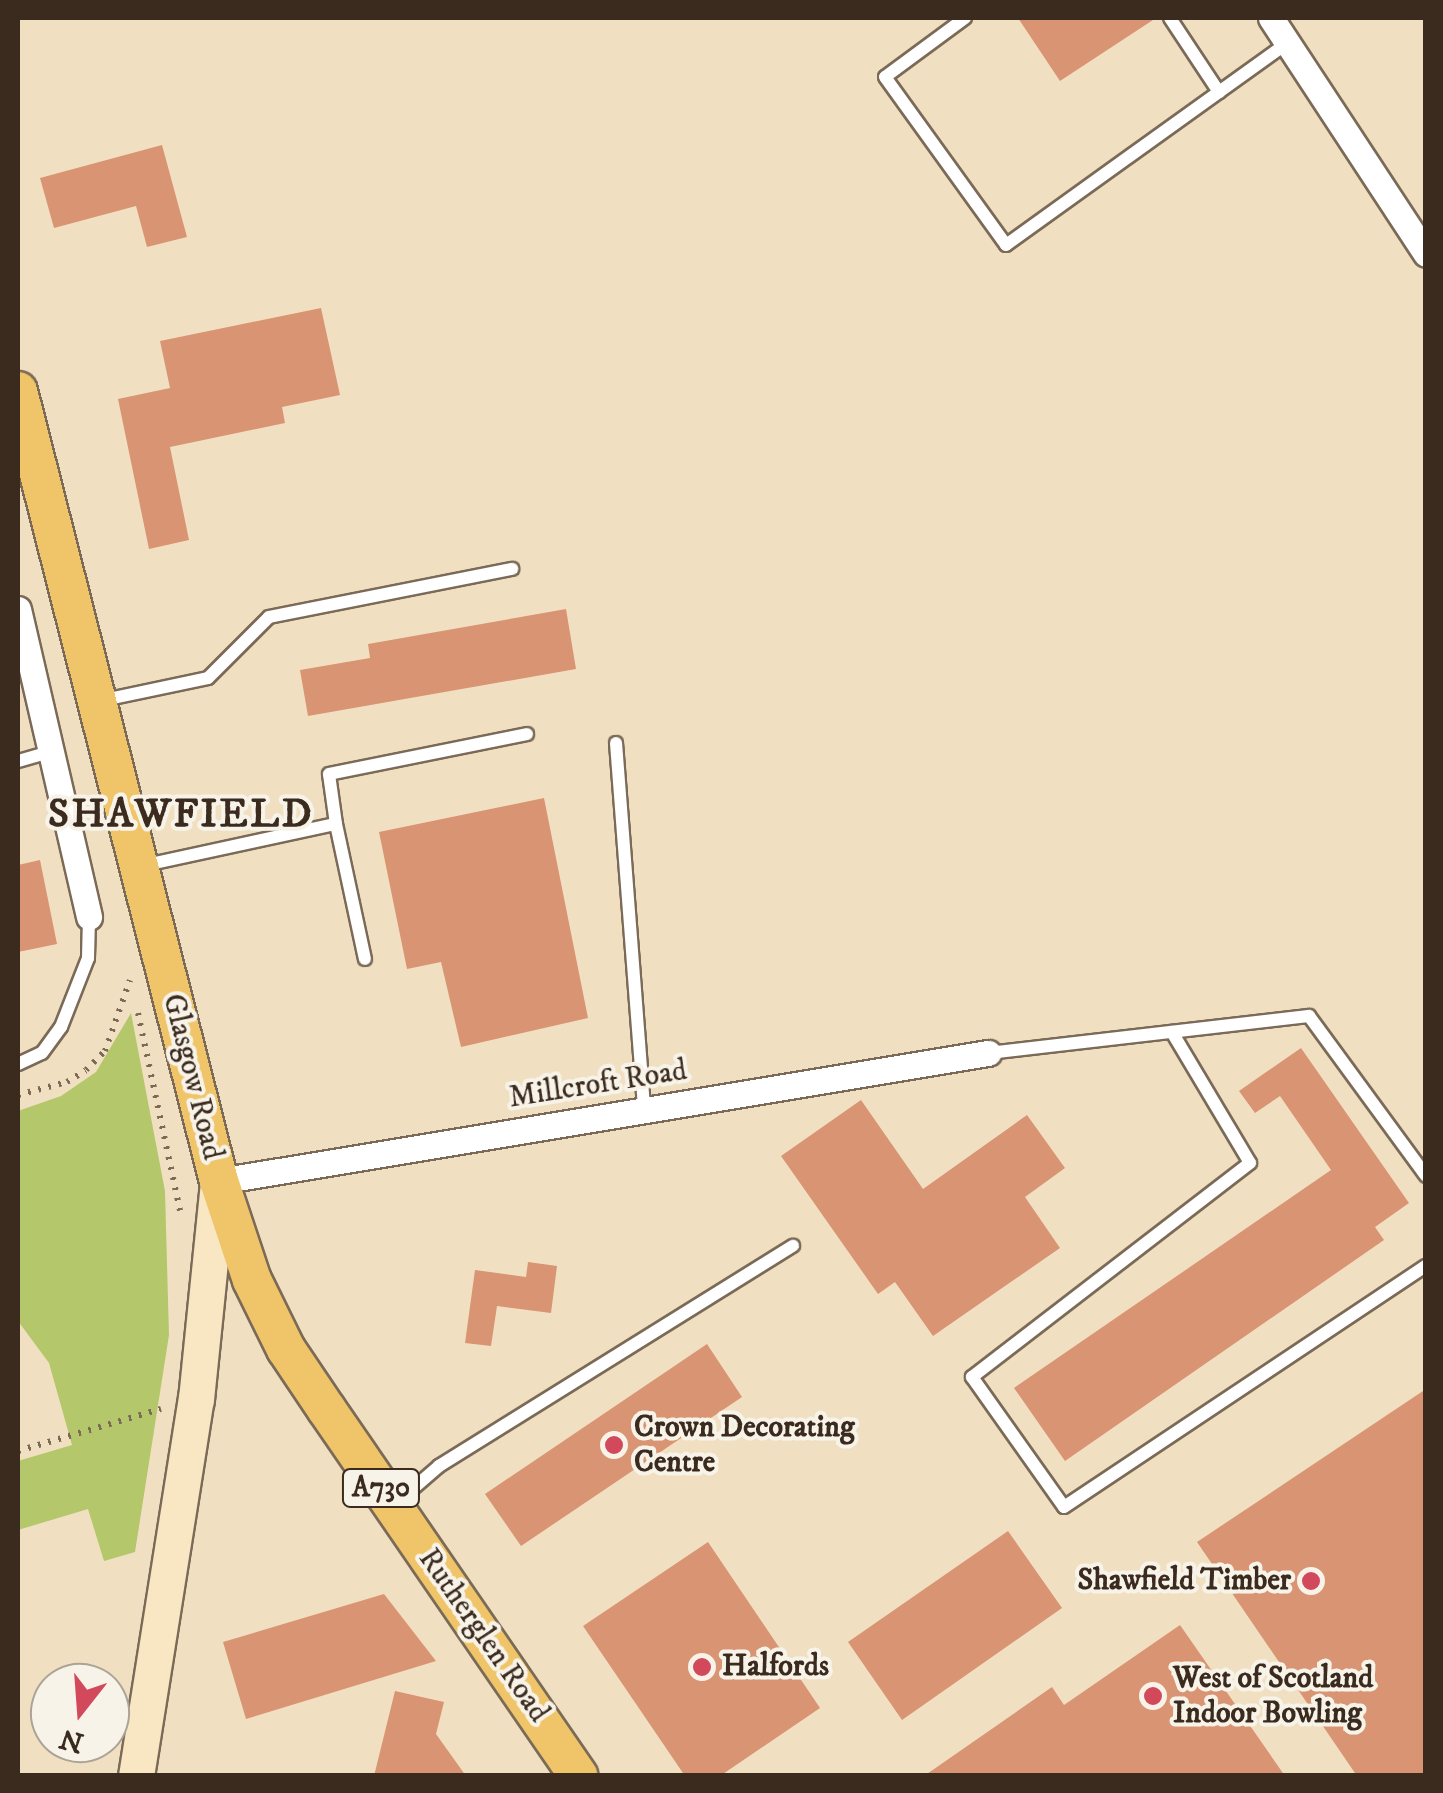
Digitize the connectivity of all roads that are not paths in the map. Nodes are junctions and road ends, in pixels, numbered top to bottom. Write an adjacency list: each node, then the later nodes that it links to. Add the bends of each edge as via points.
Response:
1 (965, 18): 5 (lane, via 885,77 1006,245)
2 (1170, 18): 5 (lane)
3 (1271, 18): 4 (street)
4 (1288, 42): 5 (lane); 6 (street)
5 (1219, 92)
6 (1426, 254)
7 (18, 392): 10 (main road, Glasgow Road / A730)
8 (512, 569): 10 (lane, via 269,617 208,678)
9 (18, 609): 13 (street)
10 (97, 701): 16 (main road, Glasgow Road / A730)
11 (527, 734): 15 (lane, via 329,774)
12 (616, 743): 22 (lane)
13 (52, 752): 14 (lane); 17 (street)
14 (18, 762)
15 (336, 824): 16 (lane); 18 (lane)
16 (139, 866): 24 (main road, Glasgow Road / A730)
17 (89, 917): 21 (lane, via 88,958 61,1027 42,1052)
18 (364, 959)
19 (1172, 1032): 20 (lane); 23 (lane, via 1309,1016); 26 (lane, via 1250,1164 972,1377 1064,1507)
20 (988, 1054): 22 (street, Millcroft Road)
21 (18, 1064)
22 (644, 1110): 24 (street, Millcroft Road)
23 (1426, 1176)
24 (218, 1181): 27 (main road, Rutherglen Road / A730, via 252,1280 286,1349); 28 (street, Glasgow Road, via 196,1399)
25 (793, 1246): 27 (lane, via 439,1466)
26 (1426, 1266)
27 (393, 1505): 29 (main road, Rutherglen Road / A730)
28 (136, 1776)
29 (579, 1776)

